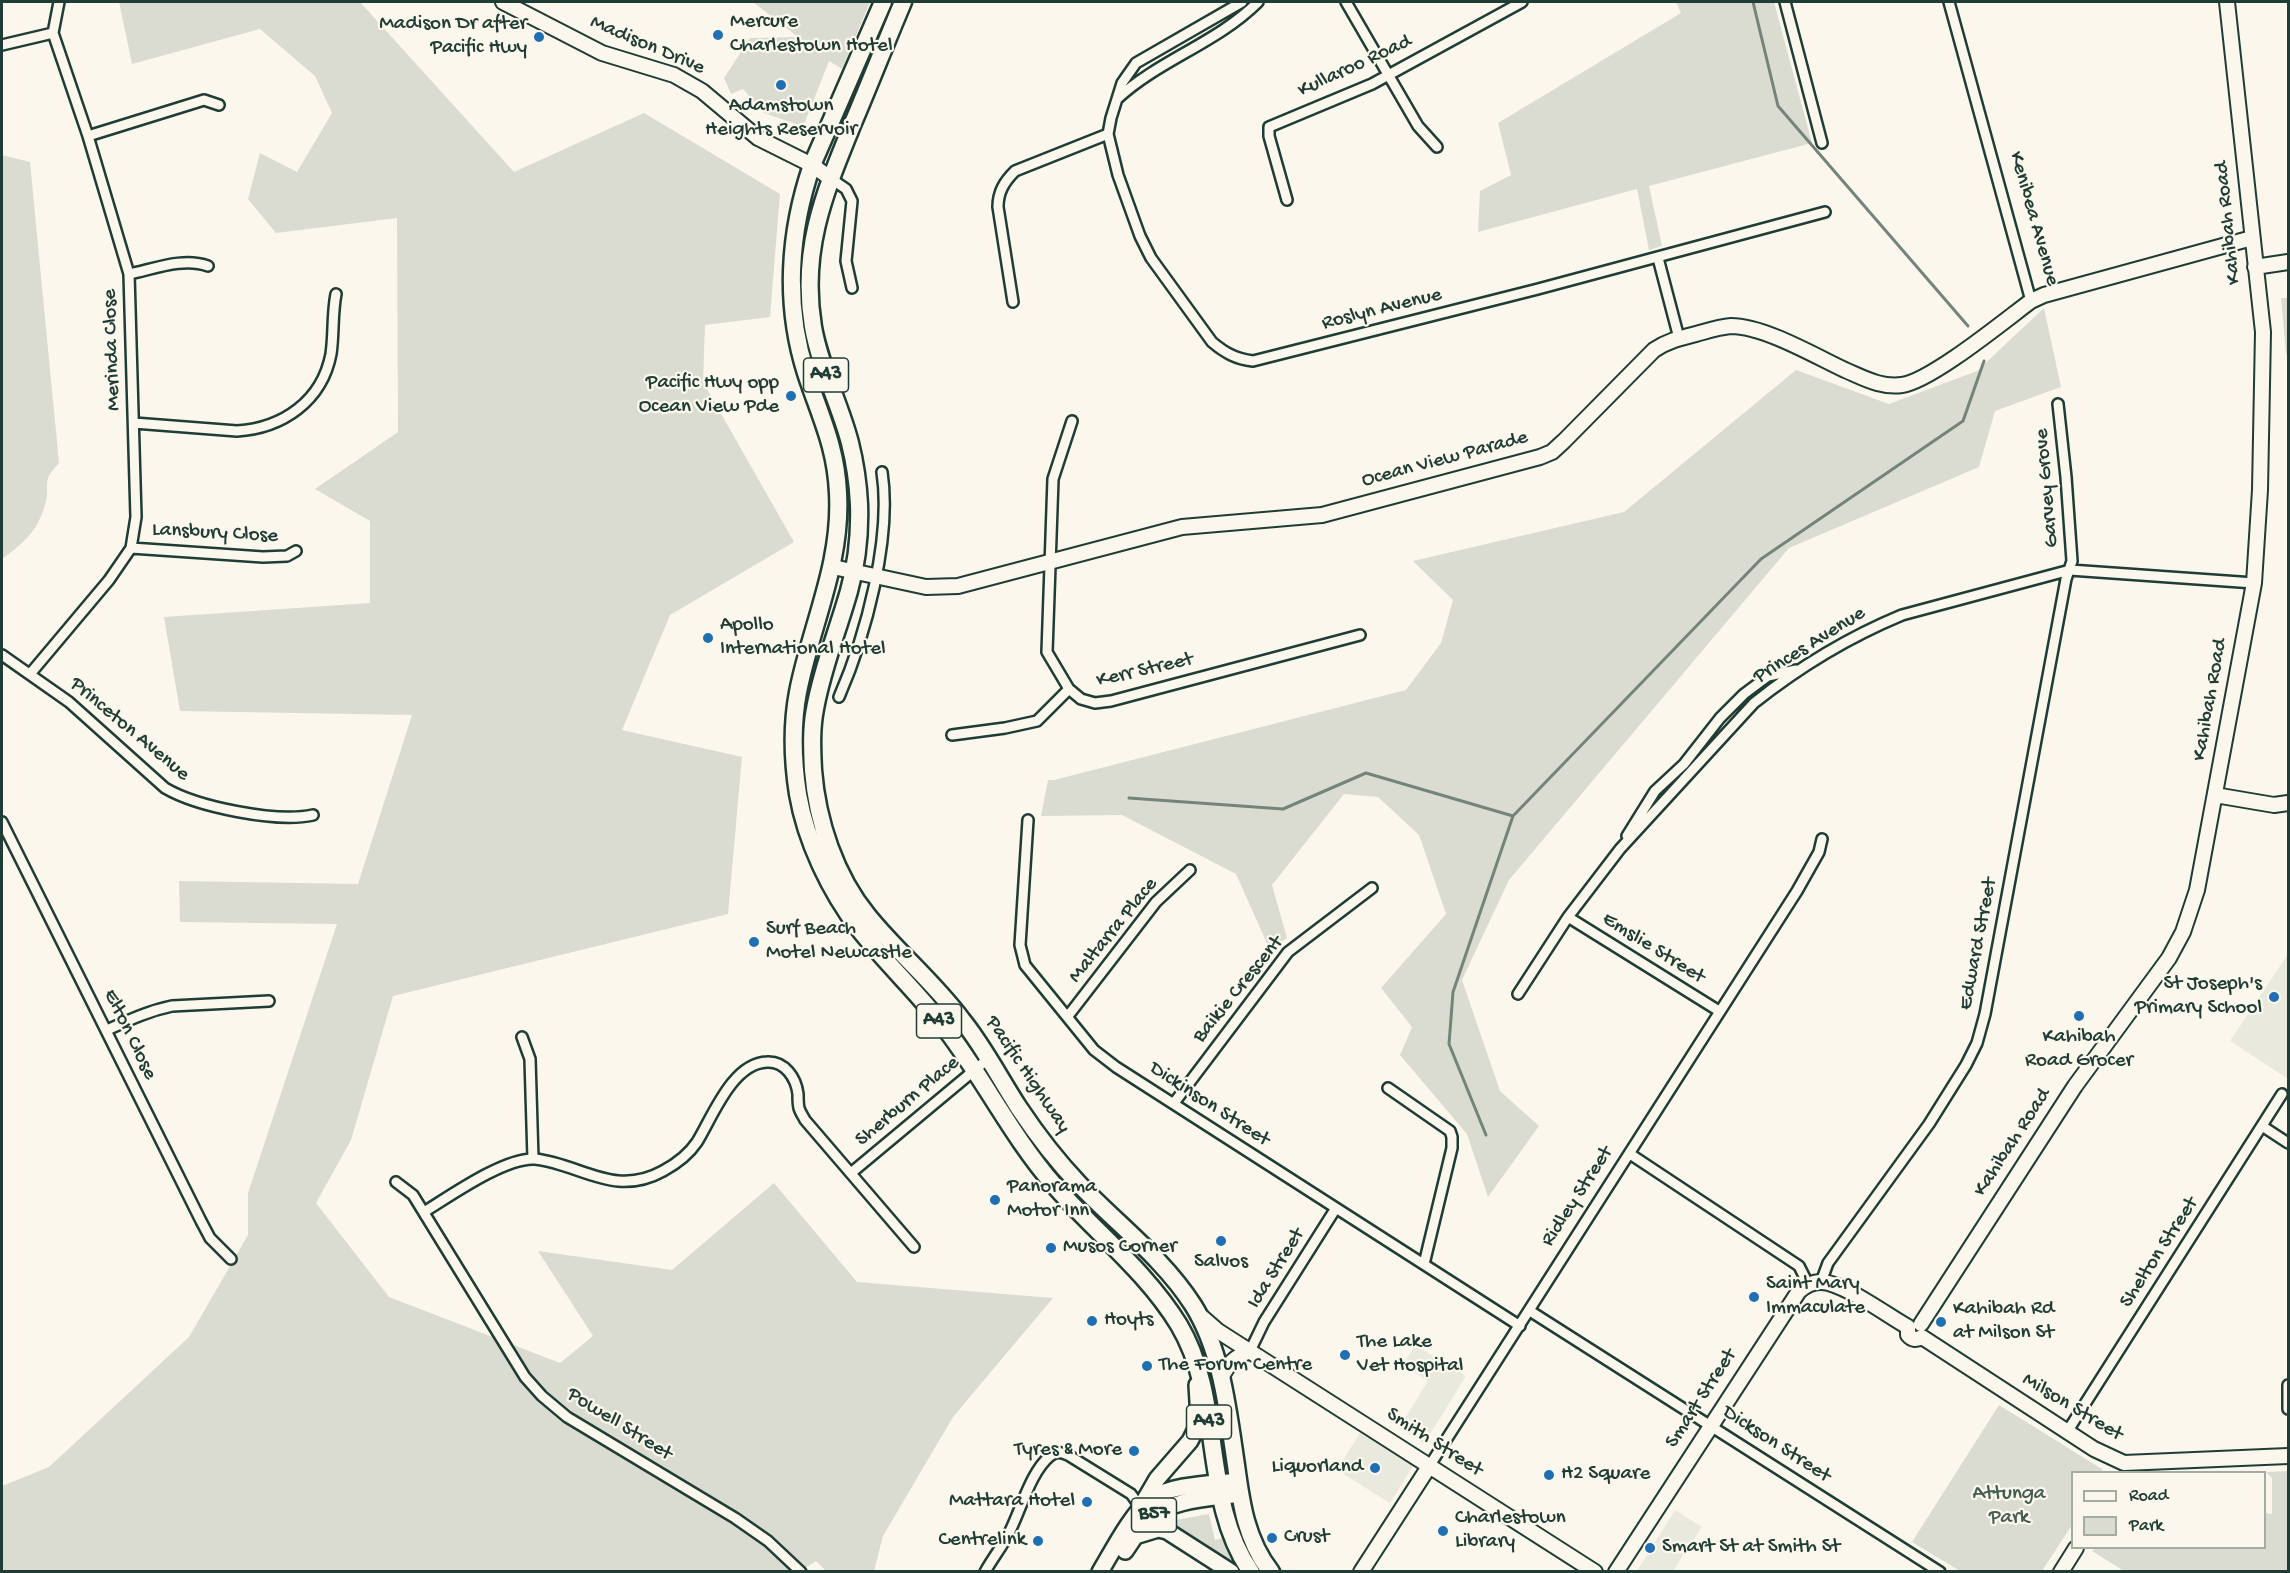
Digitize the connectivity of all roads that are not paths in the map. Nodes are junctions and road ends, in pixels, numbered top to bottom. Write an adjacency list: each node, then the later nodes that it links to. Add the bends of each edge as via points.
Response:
1 (59, 2): 12 (street, Merinda Close)
2 (503, 2): 21 (main road, Madison Drive, via 602,52 674,75 702,91 758,138)
3 (883, 2): 21 (highway, Pacific Highway / A43)
4 (903, 2): 22 (highway, Pacific Highway / A43)
5 (1242, 2): 15 (street, Roslyn Avenue, via 1136,63 1124,77)
6 (1258, 2): 15 (street, via 1225,30 1131,86)
7 (1346, 2): 14 (street)
8 (1522, 2): 14 (street, Kullaroo Road)
9 (1785, 2): 19 (street)
10 (1949, 2): 33 (street, Kenibea Avenue)
11 (2227, 2): 25 (main road, Kahibah Road)
12 (53, 33): 13 (street); 18 (street, Merinda Close)
13 (2, 45)
14 (1388, 75): 20 (street, via 1418,126); 23 (street, Kullaroo Road, via 1269,127)
15 (1115, 101): 17 (street, Roslyn Avenue)
16 (219, 105): 18 (street, via 204,100)
17 (1108, 134): 26 (street, Roslyn Avenue, via 1131,215 1151,258 1212,342 1239,359 1253,362); 34 (street, via 1015,171 1006,179 998,207)
18 (88, 136): 30 (street, Merinda Close)
19 (1822, 144)
20 (1437, 147)
21 (812, 165): 22 (main road, Madison Drive); 43 (highway, Pacific Highway / A43, via 797,220 792,291 799,345 829,434 837,473 838,535)
22 (830, 178): 31 (street, via 846,189 852,201 846,261); 45 (highway, Pacific Highway / A43, via 812,245 810,299 820,356 850,443 856,475 859,537)
23 (1287, 200)
24 (1825, 212): 26 (street, Roslyn Avenue)
25 (2252, 238): 29 (main road, Kahibah Road); 33 (main road, Kenibea Avenue)
26 (1658, 258): 35 (street)
27 (2289, 262): 29 (main road)
28 (208, 266): 30 (street, via 177,263)
29 (2255, 267): 47 (main road, Kahibah Road, via 2262,337 2259,525)
30 (129, 274): 38 (street, Merinda Close)
31 (852, 288)
32 (336, 294): 38 (street, via 333,341 326,371 320,385 287,418 237,431)
33 (2031, 301): 35 (main road, Ocean View Parade, via 1936,369 1903,385 1873,382 1745,327 1730,326)
34 (1013, 302)
35 (1679, 338): 42 (main road, Ocean View Parade, via 1654,350 1564,441 1540,458 1322,515 1182,527)
36 (2058, 404): 44 (street, Garvey Grove)
37 (1072, 421): 42 (street, Kerr Street, via 1053,479)
38 (134, 423): 40 (street, Merinda Close, via 136,517)
39 (882, 472): 46 (street, via 885,508)
40 (130, 548): 41 (street, Lansbury Close, via 263,557 287,556); 51 (street, Merinda Close, via 109,580)
41 (296, 551)
42 (1049, 562): 46 (main road, Ocean View Parade, via 941,588); 52 (street, Kerr Street, via 1047,652)
43 (833, 567): 45 (main road, Ocean View Parade); 72 (highway, Pacific Highway / A43, via 797,696 795,760 803,816 813,847 858,927 950,1034)
44 (2070, 570): 47 (street, Princes Avenue); 50 (street, Princes Avenue, via 1902,615); 87 (street, Edward Street, via 1977,1043 1929,1124)
45 (854, 572): 46 (main road, Ocean View Parade); 71 (highway, Pacific Highway / A43, via 815,708 813,772 818,808 836,862 866,913 938,989)
46 (877, 576): 53 (street)
47 (2254, 583): 55 (main road, Kahibah Road)
48 (1360, 634): 52 (street, Kerr Street, via 1111,701 1095,703 1081,699)
49 (2, 655): 51 (street, Princeton Avenue)
50 (1800, 670): 61 (street, Princes Avenue, via 1754,703); 61 (street, via 1768,676 1735,702 1689,758 1655,791)
51 (30, 674): 57 (street, Princeton Avenue, via 182,798 282,817)
52 (1069, 689): 54 (street, via 1037,721)
53 (839, 697)
54 (952, 735)
55 (2215, 795): 56 (main road, via 2274,806); 91 (main road, Kahibah Road, via 2197,890 2183,932 2169,958 2082,1077)
56 (2289, 803)
57 (313, 815)
58 (1028, 820): 68 (street, Dickinson Street, via 1022,957)
59 (2, 822): 69 (street, Elton Close)
60 (1822, 839): 67 (street, Ridley Street, via 1797,891)
61 (1620, 849): 64 (street, Princes Avenue)
62 (1190, 870): 68 (street, Maltarra Place, via 1156,902)
63 (1372, 888): 75 (street, Baikie Crescent, via 1288,952)
64 (1568, 917): 65 (street, Princes Avenue); 67 (street, Emslie Street)
65 (1518, 994)
66 (269, 1001): 69 (street, via 172,1006 143,1013)
67 (1719, 1011): 78 (street, Ridley Street)
68 (1068, 1016): 75 (street, Dickinson Street, via 1094,1050)
69 (107, 1030): 85 (street, Elton Close, via 210,1238)
70 (522, 1036): 79 (street, via 530,1059)
71 (989, 1058): 72 (street, Sherburn Place); 89 (highway, Pacific Highway / A43, via 1046,1147 1165,1268)
72 (974, 1070): 80 (street, Sherburn Place); 93 (highway, Pacific Highway / A43, via 1055,1187 1161,1298 1183,1332)
73 (1388, 1088): 86 (street, via 1450,1131 1452,1137)
74 (2282, 1094): 76 (street, Shelton Street)
75 (1174, 1103): 82 (street, Dickinson Street)
76 (2262, 1126): 77 (street); 98 (street, Shelton Street)
77 (2289, 1143)
78 (1630, 1154): 87 (street, via 1799,1266); 88 (street, Ridley Street)
79 (533, 1159): 80 (street, Sherburn Place, via 619,1182 661,1172 681,1160 696,1143 723,1092 752,1066 767,1062 782,1065 793,1076 798,1106 805,1120); 83 (street, via 489,1173)
80 (851, 1173): 84 (street, Sherburn Place)
81 (396, 1182): 83 (street, Powell Street, via 413,1195)
82 (1336, 1209): 86 (street, Dickinson Street); 92 (street, Ida Street)
83 (424, 1212): 107 (street, Powell Street, via 510,1356 542,1396 567,1417 735,1518 768,1541)
84 (914, 1247)
85 (231, 1259)
86 (1424, 1264): 90 (street, Dickinson Street)
87 (1814, 1283): 91 (main road, Milson Street, via 1836,1285); 97 (main road, Smart Street, via 1799,1291 1790,1302)
88 (1530, 1311): 90 (street, Ridley Street); 97 (street, Dickson Street)
89 (1198, 1313): 92 (main road, Smith Street, via 1218,1332); 94 (highway, Pacific Highway / A43)
90 (1520, 1326): 100 (street, Ridley Street)
91 (1917, 1329): 98 (main road, Milson Street)
92 (1250, 1351): 94 (main road, via 1236,1356); 100 (main road, Smith Street)
93 (1195, 1362): 103 (highway, Pacific Highway / A43); 104 (main road, via 1198,1425)
94 (1221, 1378): 102 (highway, Pacific Highway / A43)
95 (2289, 1384): 96 (street)
96 (2289, 1409)
97 (1710, 1424): 116 (main road, Smart Street); 117 (street, Dickson Street)
98 (2067, 1432): 101 (main road, Milson Street)
99 (2289, 1456): 101 (main road, Milson Street)
100 (1430, 1465): 114 (main road, Ridley Street); 115 (main road, Smith Street)
101 (2122, 1468)
102 (1239, 1487): 103 (main road, B57); 113 (highway, Pacific Highway / A43, via 1254,1544)
103 (1220, 1490): 104 (main road, B57, via 1163,1493); 105 (main road, B57, via 1164,1509 1150,1517); 112 (highway, Pacific Highway / A43, via 1231,1535)
104 (1141, 1508): 108 (street, via 1131,1494 1068,1455 1054,1454 1036,1475); 109 (main road, B57)
105 (1135, 1536): 110 (main road, B57); 111 (main road, via 1158,1529 1167,1531)
106 (2075, 1549): 118 (main road)
107 (801, 1572)
108 (985, 1572)
109 (1100, 1572)
110 (1112, 1572)
111 (1232, 1572)
112 (1251, 1572)
113 (1271, 1572)
114 (1361, 1572)
115 (1595, 1572)
116 (1616, 1572)
117 (1940, 1572)
118 (2061, 1572)

